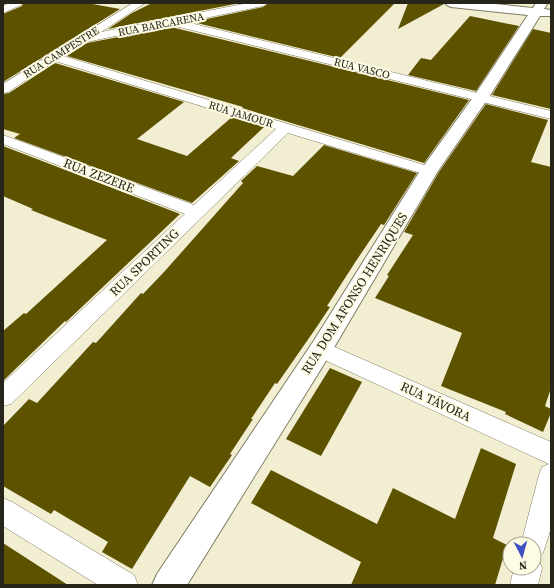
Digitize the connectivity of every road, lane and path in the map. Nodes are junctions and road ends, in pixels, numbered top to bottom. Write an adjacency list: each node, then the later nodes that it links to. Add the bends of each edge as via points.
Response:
1 (17, 3): 8 (street)
2 (122, 3): 6 (street)
3 (263, 3): 9 (street, RUA BARCARENA)
4 (452, 3): 7 (street)
5 (503, 3): 7 (street)
6 (138, 4): 10 (street, RUA CAMPESTRE)
7 (545, 9): 13 (street, RUA DOM AFONSO HENRIQUES, via 511,49)
8 (3, 10)
9 (174, 22): 10 (street, RUA BARCARENA); 13 (street, RUA VASCO)
10 (83, 39): 11 (street, RUA CAMPESTRE)
11 (54, 57): 12 (street, RUA CAMPESTRE); 15 (street, RUA JAMOUR)
12 (3, 89)
13 (481, 97): 14 (street, RUA VASCO); 17 (street, RUA DOM AFONSO HENRIQUES)
14 (551, 115)
15 (285, 128): 17 (street, RUA JAMOUR); 18 (street, RUA SPORTING)
16 (3, 139): 18 (street, RUA ZEZERE)
17 (429, 171): 19 (street, RUA DOM AFONSO HENRIQUES)
18 (196, 212): 20 (street, RUA SPORTING)
19 (321, 349): 21 (street, RUA TÁVORA); 26 (street, RUA DOM AFONSO HENRIQUES)
20 (3, 397)
21 (551, 454)
22 (551, 476): 24 (street)
23 (3, 511): 25 (street)
24 (536, 536)
25 (124, 585)
26 (168, 585)

